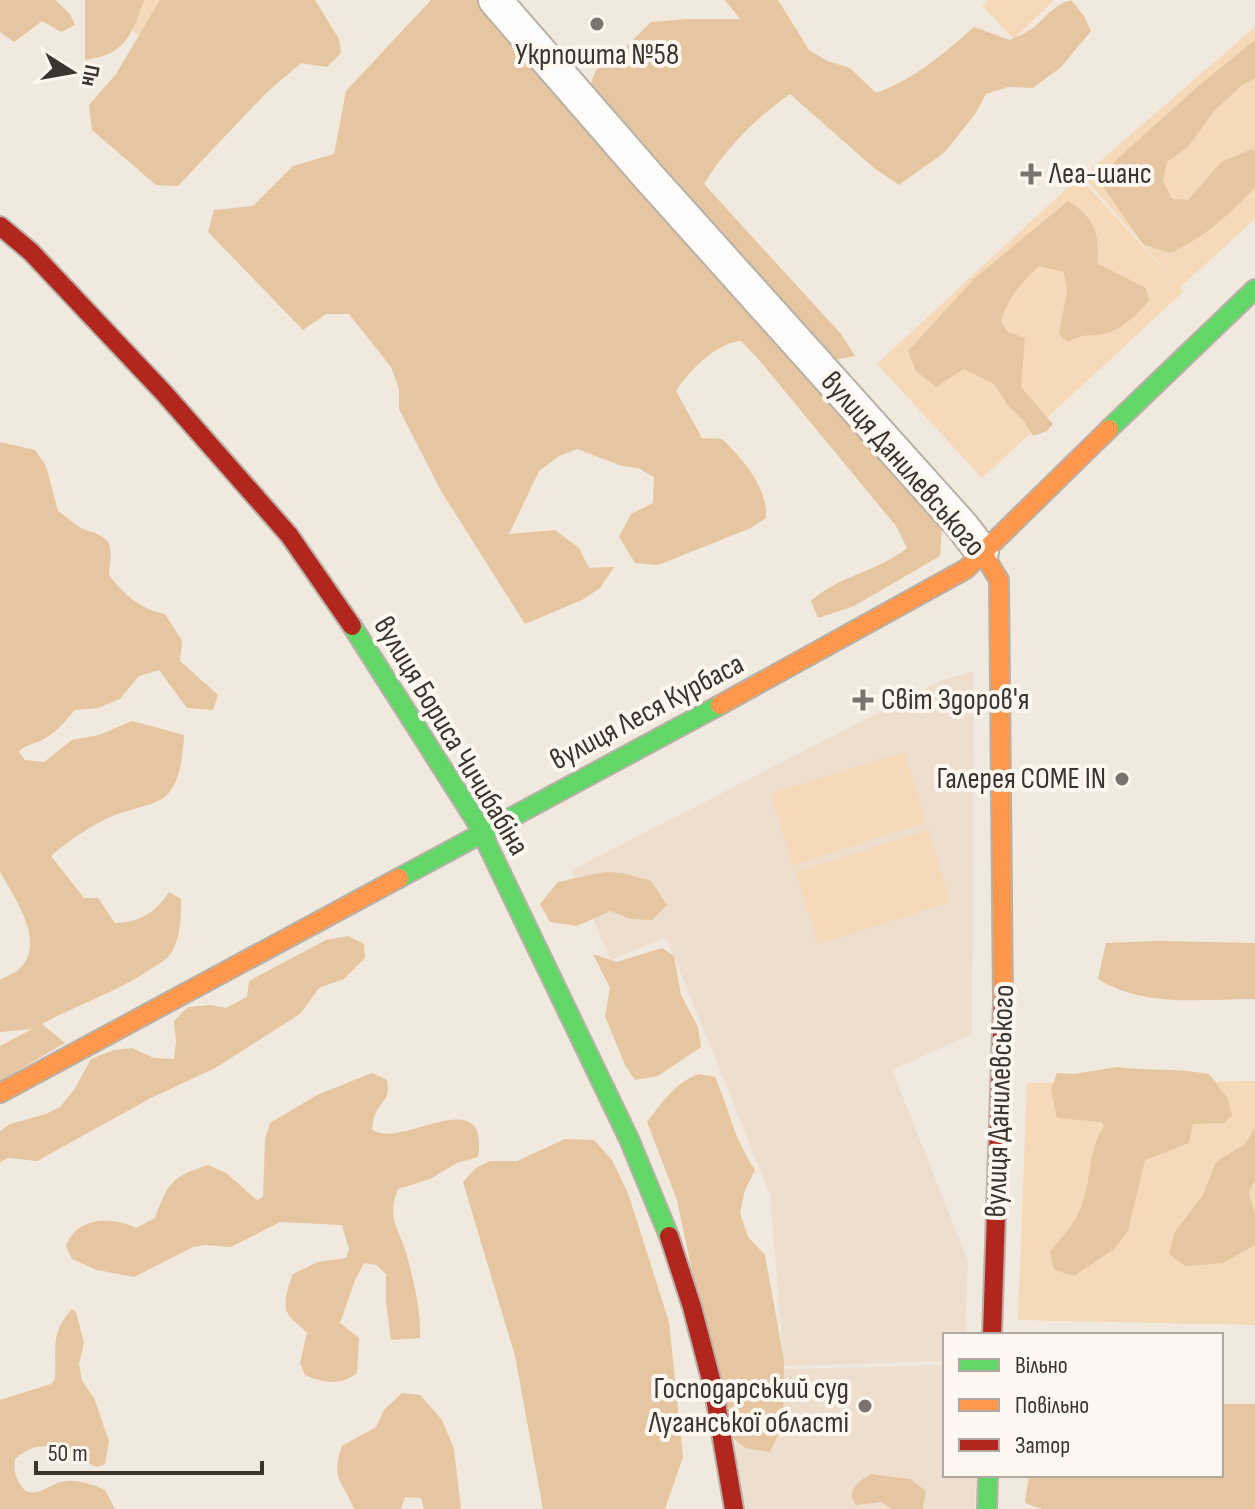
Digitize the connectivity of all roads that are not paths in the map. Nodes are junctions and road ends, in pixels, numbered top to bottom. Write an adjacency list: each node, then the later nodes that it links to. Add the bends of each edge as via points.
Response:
1 (495, 0): 4 (street, вулиця Данилевського)
2 (0, 226): 5 (street, вулиця Бориса Чичибабіна, via 164,393 289,535 384,673)
3 (1255, 289): 4 (street, вулиця Леся Курбаса)
4 (982, 552): 5 (street, вулиця Леся Курбаса, via 966,569); 7 (street, вулиця Данилевського, via 999,580 1005,922)
5 (483, 833): 6 (street, вулиця Леся Курбаса); 9 (street, вулиця Бориса Чичибабіна, via 663,1217 714,1391)
6 (0, 1093)
7 (992, 1333)
8 (988, 1477): 10 (street)
9 (734, 1509)
10 (987, 1509)

